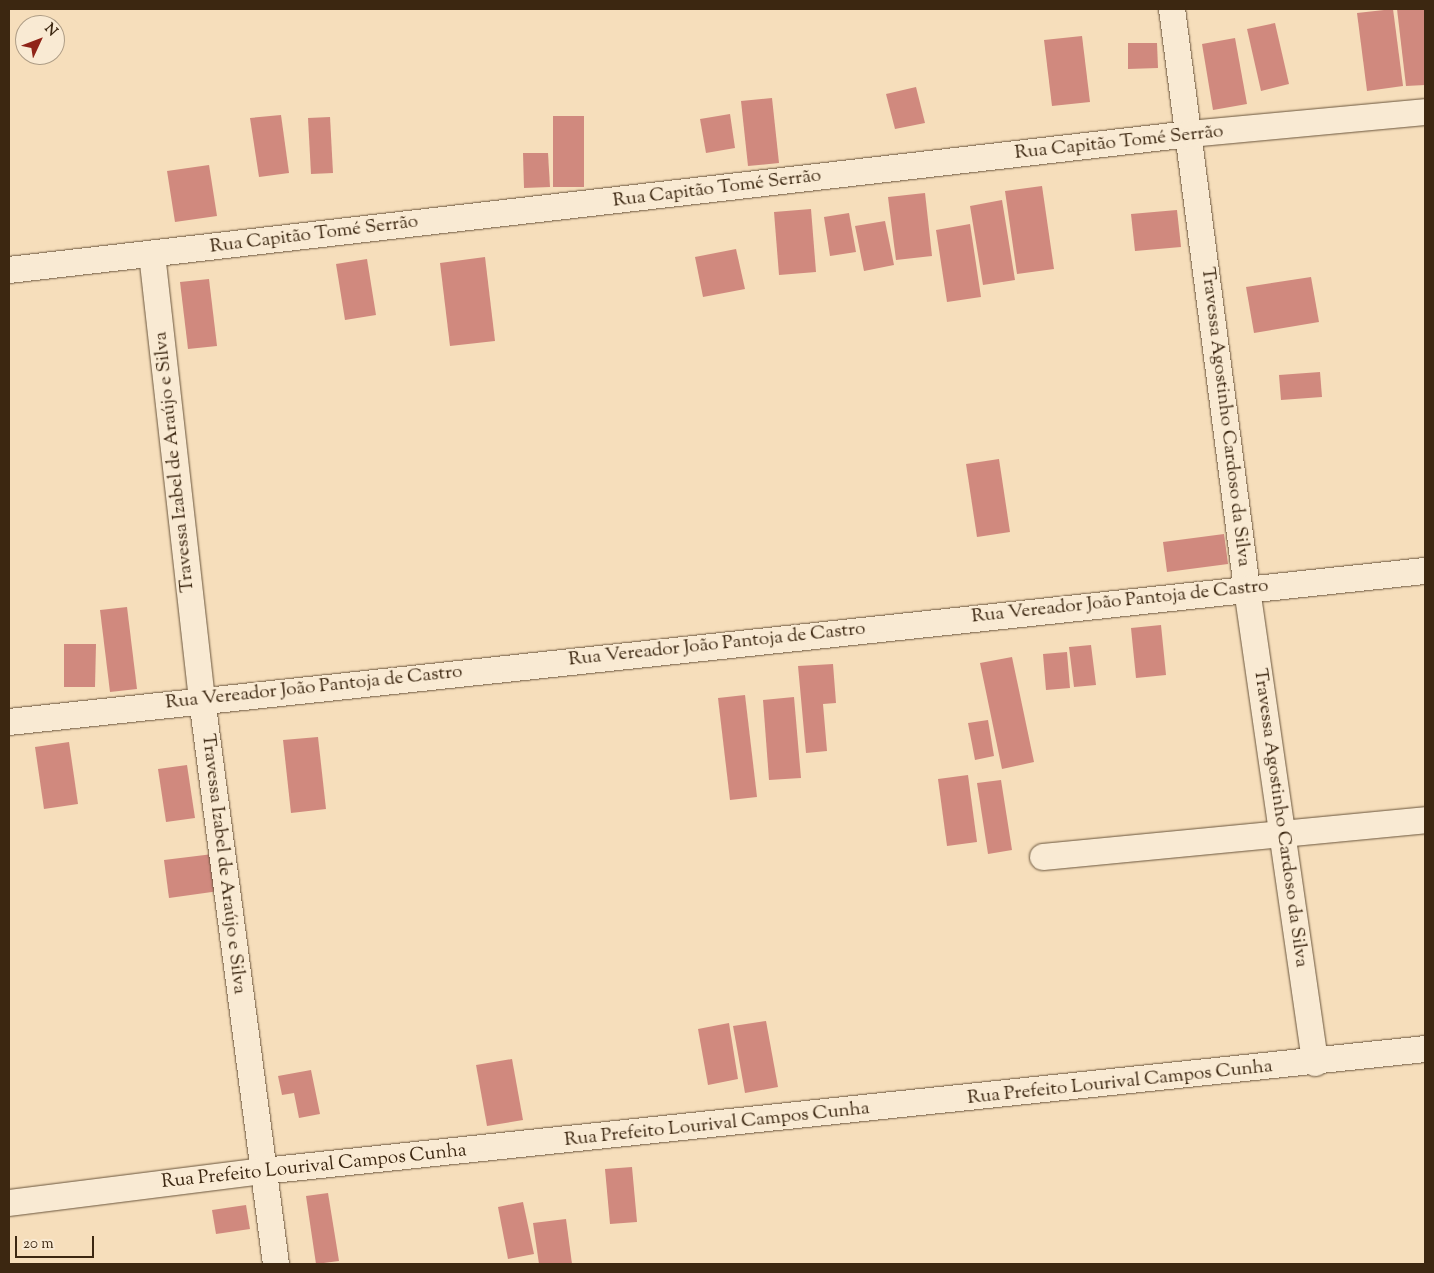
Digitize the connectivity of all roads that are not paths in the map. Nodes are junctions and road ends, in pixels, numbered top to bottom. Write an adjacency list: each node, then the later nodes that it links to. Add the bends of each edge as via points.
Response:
1 (1172, 9): 3 (street, Travessa Agostinho Cardoso da Silva)
2 (1425, 112): 3 (street, Rua Capitão Tomé Serrão)
3 (1189, 134): 4 (street, Rua Capitão Tomé Serrão); 7 (street, Travessa Agostinho Cardoso da Silva)
4 (152, 254): 5 (street, Rua Capitão Tomé Serrão); 8 (street, Travessa Izabel de Araújo e Silva)
5 (9, 270)
6 (1425, 571): 7 (street, Rua Vereador João Pantoja de Castro)
7 (1247, 588): 8 (street, Rua Vereador João Pantoja de Castro); 11 (street, Travessa Agostinho Cardoso da Silva)
8 (202, 700): 9 (street, Rua Vereador João Pantoja de Castro); 15 (street, Travessa Izabel de Araújo e Silva)
9 (9, 722)
10 (1425, 820): 11 (street)
11 (1283, 832): 12 (street); 14 (street, Travessa Agostinho Cardoso da Silva)
12 (1043, 857)
13 (1425, 1049): 14 (street, Rua Prefeito Lourival Campos Cunha)
14 (1315, 1063): 15 (street, Rua Prefeito Lourival Campos Cunha)
15 (263, 1172): 16 (street, Rua Prefeito Lourival Campos Cunha); 17 (street, Travessa Izabel de Araújo e Silva)
16 (9, 1203)
17 (276, 1264)

